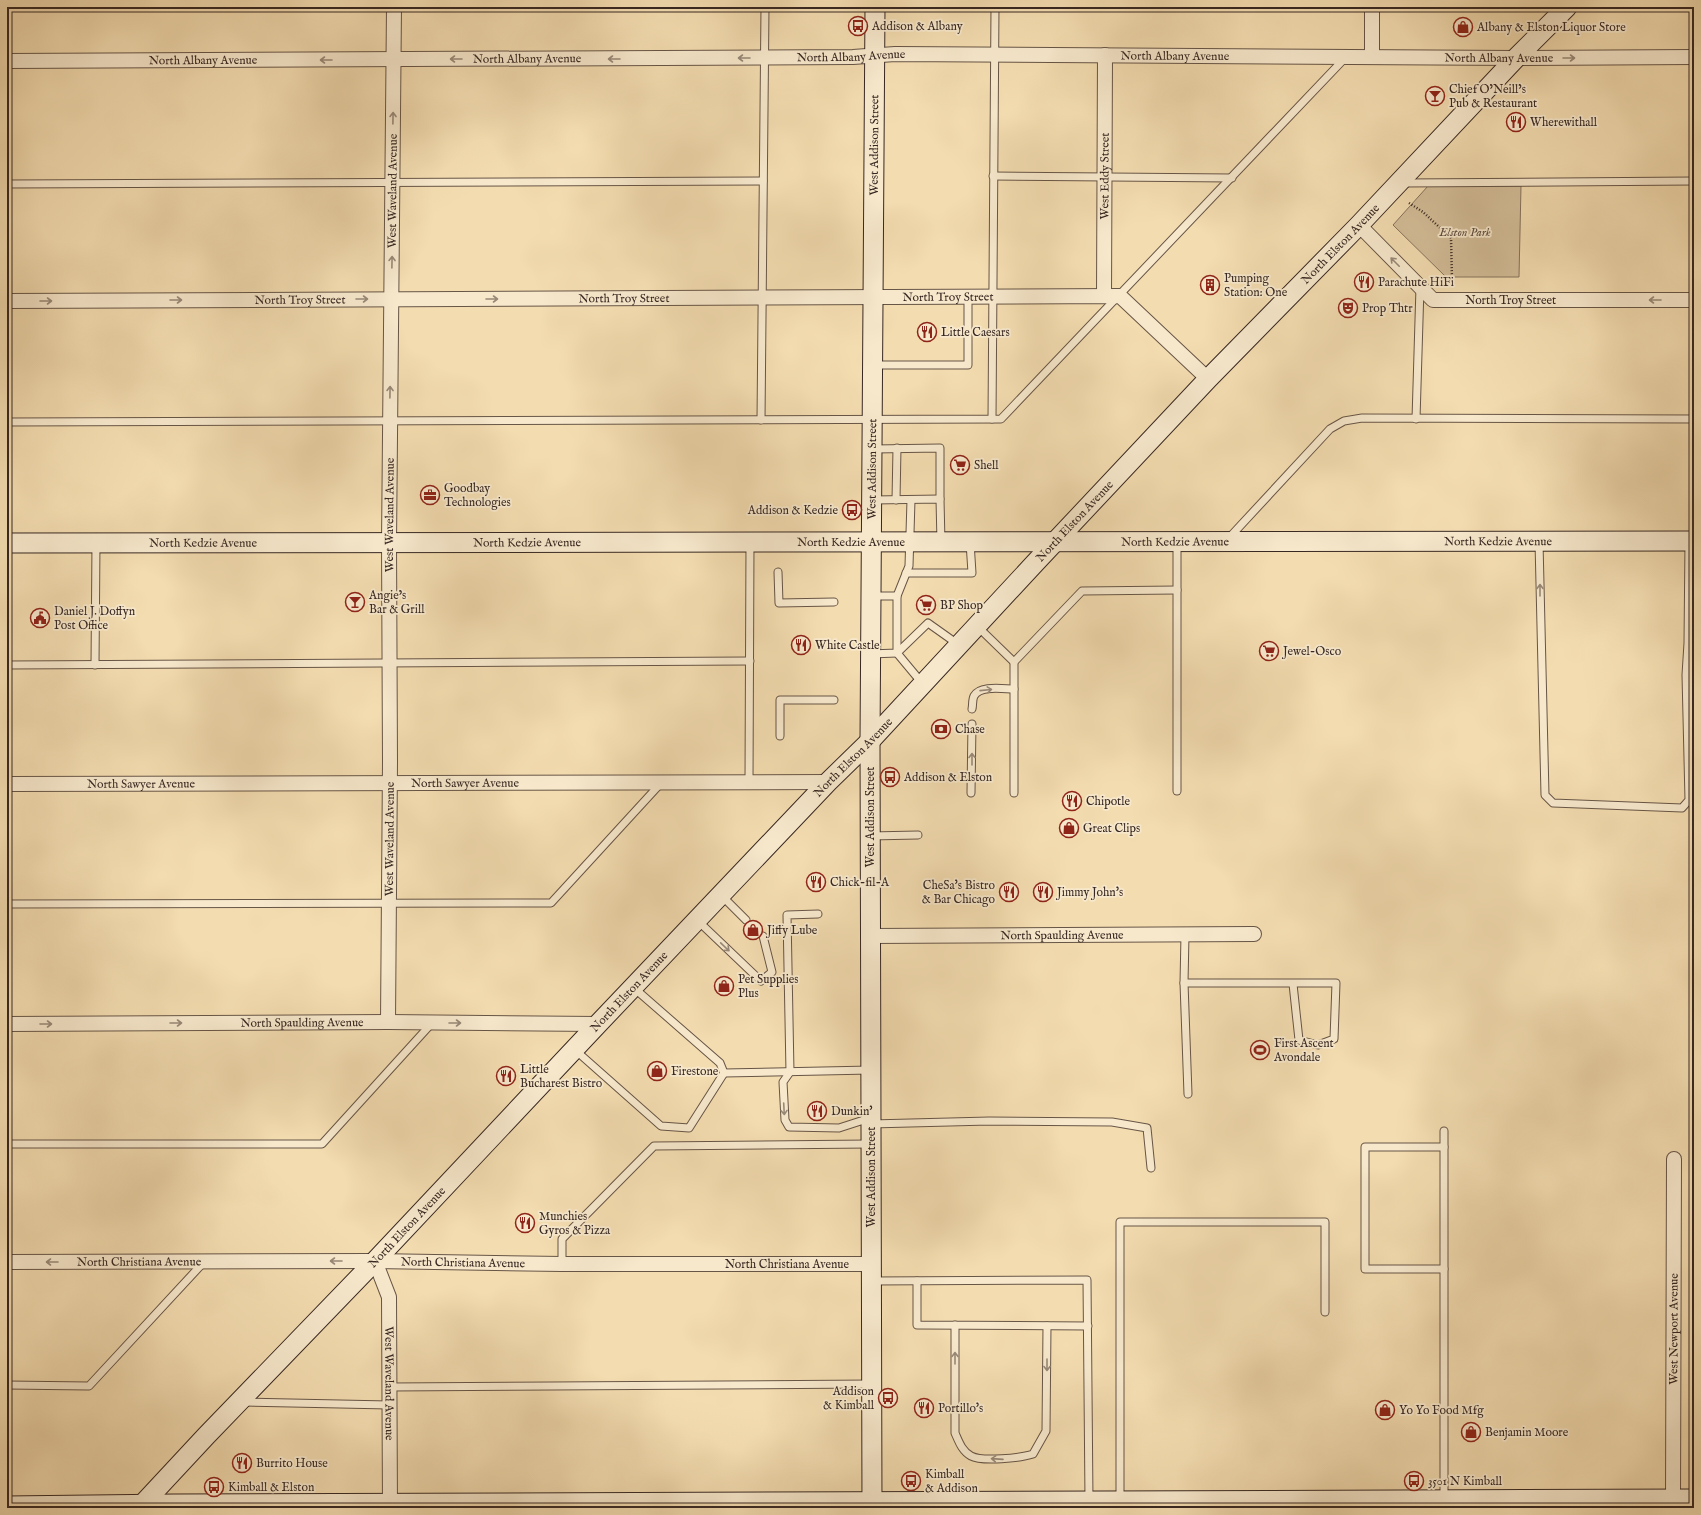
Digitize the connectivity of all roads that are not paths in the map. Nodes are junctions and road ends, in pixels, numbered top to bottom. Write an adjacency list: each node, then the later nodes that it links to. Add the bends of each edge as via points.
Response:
1 (394, 7): 15 (street, West Waveland Avenue)
2 (765, 7): 13 (lane)
3 (875, 7): 9 (main road, West Addison Street)
4 (995, 7): 7 (lane)
5 (1372, 7): 11 (street)
6 (1567, 7): 14 (main road, North Elston Avenue)
7 (994, 55): 8 (street, North Albany Avenue); 9 (street, North Albany Avenue); 17 (lane)
8 (1105, 55): 10 (street, North Albany Avenue); 18 (street, West Eddy Street)
9 (875, 56): 13 (street, North Albany Avenue); 31 (main road, West Addison Street)
10 (1346, 57): 11 (street, North Albany Avenue); 19 (lane)
11 (1372, 57): 14 (street, North Albany Avenue)
12 (1694, 57): 14 (street, North Albany Avenue, one-way to 12)
13 (765, 58): 15 (street, North Albany Avenue, one-way to 15); 20 (lane)
14 (1516, 58): 23 (main road, North Elston Avenue)
15 (394, 60): 16 (street, North Albany Avenue, one-way to 16); 22 (street, West Waveland Avenue, one-way to 15)
16 (7, 62)
17 (994, 176): 18 (lane); 28 (lane)
18 (1104, 177): 19 (lane); 29 (street, West Eddy Street)
19 (1232, 178): 30 (lane)
20 (763, 181): 22 (lane); 32 (lane)
21 (1694, 181): 23 (lane)
22 (392, 182): 24 (lane); 33 (street, West Waveland Avenue, one-way to 22)
23 (1399, 183): 25 (main road, North Elston Avenue)
24 (7, 184)
25 (1359, 225): 26 (street, North Troy Street, one-way to 25); 37 (main road, North Elston Avenue)
26 (1420, 287): 34 (street, North Troy Street, one-way to 26, via 1433,300); 38 (lane)
27 (968, 296): 28 (street, North Troy Street); 31 (street, North Troy Street); 36 (lane, via 968,365)
28 (993, 296): 29 (street, North Troy Street); 39 (lane)
29 (1104, 296): 30 (street, North Troy Street)
30 (1120, 296): 37 (street); 39 (lane, via 1001,419)
31 (873, 297): 32 (street, North Troy Street); 36 (main road, West Addison Street)
32 (762, 298): 33 (street, North Troy Street, one-way to 32); 41 (lane)
33 (391, 299): 35 (street, North Troy Street, one-way to 33); 43 (street, West Waveland Avenue, one-way to 33)
34 (1694, 300)
35 (7, 301)
36 (872, 365): 42 (main road, West Addison Street)
37 (1208, 379): 57 (main road, North Elston Avenue)
38 (1416, 418): 40 (lane); 59 (lane, via 1356,419 1344,421 1330,429)
39 (992, 419): 42 (lane)
40 (1694, 419)
41 (761, 420): 42 (lane); 43 (lane)
42 (872, 420): 46 (main road, West Addison Street)
43 (390, 421): 44 (lane); 62 (street, West Waveland Avenue)
44 (7, 422)
45 (897, 448): 46 (lane); 47 (lane, via 940,448); 49 (lane)
46 (871, 449): 48 (main road, West Addison Street)
47 (940, 499): 50 (lane); 55 (lane)
48 (871, 500): 49 (lane); 53 (main road, West Addison Street)
49 (896, 500): 50 (lane)
50 (911, 500): 54 (lane)
51 (1539, 541): 52 (main road, North Kedzie Avenue); 52 (lane, one-way to 51, via 1686,675 1689,800 1682,808 1553,803 1546,796); 59 (main road, North Kedzie Avenue)
52 (1691, 541)
53 (871, 542): 54 (main road, North Kedzie Avenue); 63 (main road, North Kedzie Avenue); 67 (main road, West Addison Street)
54 (910, 542): 55 (main road, North Kedzie Avenue); 65 (lane, via 909,566)
55 (941, 542): 56 (main road, North Kedzie Avenue)
56 (970, 542): 57 (main road, North Kedzie Avenue); 65 (lane, via 972,573)
57 (1055, 542): 58 (main road, North Kedzie Avenue); 70 (main road, North Elston Avenue)
58 (1177, 542): 59 (main road, North Kedzie Avenue); 66 (lane)
59 (1225, 542)
60 (7, 543): 61 (main road, North Kedzie Avenue)
61 (96, 543): 62 (main road, North Kedzie Avenue); 77 (lane)
62 (389, 543): 63 (main road, North Kedzie Avenue); 75 (street, West Waveland Avenue)
63 (750, 543): 74 (lane)
64 (778, 572): 69 (lane, via 779,603)
65 (906, 573): 68 (lane)
66 (1177, 590): 76 (lane, via 1082,590); 91 (lane)
67 (871, 596): 68 (lane); 73 (main road, West Addison Street)
68 (897, 596): 72 (lane)
69 (834, 602)
70 (976, 626): 71 (main road, North Elston Avenue); 76 (lane)
71 (960, 645): 72 (lane, via 928,623); 79 (main road, North Elston Avenue)
72 (897, 653): 73 (lane); 79 (lane)
73 (870, 654): 85 (main road, West Addison Street)
74 (750, 661): 75 (lane); 87 (lane)
75 (389, 662): 77 (lane); 89 (street, West Waveland Avenue)
76 (1014, 662): 80 (lane)
77 (95, 665): 78 (lane)
78 (7, 666)
79 (923, 684): 85 (main road, North Elston Avenue)
80 (1014, 689): 82 (lane, one-way to 80, via 977,692); 93 (lane)
81 (834, 700): 84 (lane, via 780,700)
82 (972, 709)
83 (972, 724): 92 (lane, one-way to 83)
84 (780, 736)
85 (870, 741): 88 (main road, North Elston Avenue); 95 (main road, West Addison Street)
86 (662, 782): 87 (street, North Sawyer Avenue); 89 (street, North Sawyer Avenue); 97 (lane, via 551,903)
87 (749, 782): 88 (street, North Sawyer Avenue)
88 (828, 782): 96 (main road, North Elston Avenue)
89 (390, 783): 90 (street, North Sawyer Avenue); 97 (street, West Waveland Avenue)
90 (7, 784)
91 (1177, 791)
92 (971, 793)
93 (1014, 793)
94 (918, 835): 95 (lane)
95 (870, 836): 105 (main road, West Addison Street)
96 (721, 895): 100 (main road, North Elston Avenue); 101 (lane)
97 (389, 903): 98 (lane); 109 (street, West Waveland Avenue)
98 (7, 904)
99 (818, 914): 115 (lane, via 787,914)
100 (696, 920): 104 (lane, one-way to 104, via 761,981 772,972); 108 (main road, North Elston Avenue)
101 (746, 920)
102 (1254, 934): 103 (street, North Spaulding Avenue)
103 (1185, 935): 105 (street, North Spaulding Avenue); 106 (lane)
104 (763, 936)
105 (870, 936): 114 (main road, West Addison Street)
106 (1184, 983): 107 (lane); 117 (lane)
107 (1293, 984): 107 (lane, via 1336,983 1334,1040 1318,1046 1299,1040)
108 (633, 987): 112 (main road, North Elston Avenue); 116 (lane, via 720,1063)
109 (388, 1022): 110 (street, North Spaulding Avenue); 111 (street, North Spaulding Avenue, one-way to 109)
110 (432, 1023): 112 (street, North Spaulding Avenue, one-way to 112); 120 (lane, via 322,1144)
111 (7, 1024)
112 (598, 1024): 113 (main road, North Elston Avenue)
113 (574, 1049): 116 (lane, via 661,1126 689,1128); 125 (main road, North Elston Avenue)
114 (871, 1070): 115 (lane); 118 (main road, West Addison Street)
115 (790, 1072): 116 (lane); 118 (lane, one-way to 118, via 783,1082 785,1120 789,1127 839,1128)
116 (724, 1073)
117 (1188, 1094)
118 (871, 1121): 121 (main road, West Addison Street); 124 (lane, via 1112,1122 1147,1128)
119 (1444, 1131): 122 (lane)
120 (7, 1144)
121 (871, 1144): 128 (lane, via 654,1146 562,1239); 130 (main road, West Addison Street)
122 (1444, 1147): 129 (lane); 129 (lane, via 1365,1146 1365,1269)
123 (1674, 1159): 141 (street, West Newport Avenue)
124 (1151, 1168)
125 (375, 1261): 127 (street, North Christiana Avenue, one-way to 127); 128 (street, North Christiana Avenue); 138 (street, West Waveland Avenue, via 389,1297); 139 (main road, North Elston Avenue)
126 (7, 1262): 127 (street, North Christiana Avenue, one-way to 126)
127 (204, 1262): 137 (lane, via 89,1386)
128 (562, 1264): 130 (street, North Christiana Avenue)
129 (1444, 1269): 143 (lane)
130 (871, 1273): 131 (lane); 136 (main road, West Addison Street)
131 (917, 1281): 133 (lane, via 917,1325); 135 (lane, via 1087,1280)
132 (1326, 1312): 145 (lane, via 1325,1222 1120,1222)
133 (955, 1325): 134 (lane); 134 (lane, one-way to 133, via 1046,1431 1033,1454 1006,1459 972,1457 961,1447 955,1433)
134 (1047, 1326): 135 (lane)
135 (1088, 1326): 144 (lane)
136 (872, 1384): 138 (lane); 148 (main road, West Addison Street)
137 (7, 1385)
138 (390, 1387): 140 (street, West Waveland Avenue)
139 (238, 1402): 140 (lane); 150 (main road, North Elston Avenue)
140 (390, 1405): 152 (street, West Waveland Avenue)
141 (1673, 1499): 142 (main road); 143 (main road)
142 (1694, 1499)
143 (1444, 1500): 147 (main road)
144 (1088, 1501): 145 (main road); 146 (main road)
145 (1120, 1501): 147 (main road)
146 (1047, 1504): 148 (main road)
147 (1330, 1504)
148 (872, 1505): 152 (main road)
149 (7, 1506): 153 (main road)
150 (141, 1506): 151 (main road); 153 (main road)
151 (245, 1506): 152 (main road)
152 (390, 1506)
153 (26, 1507)

